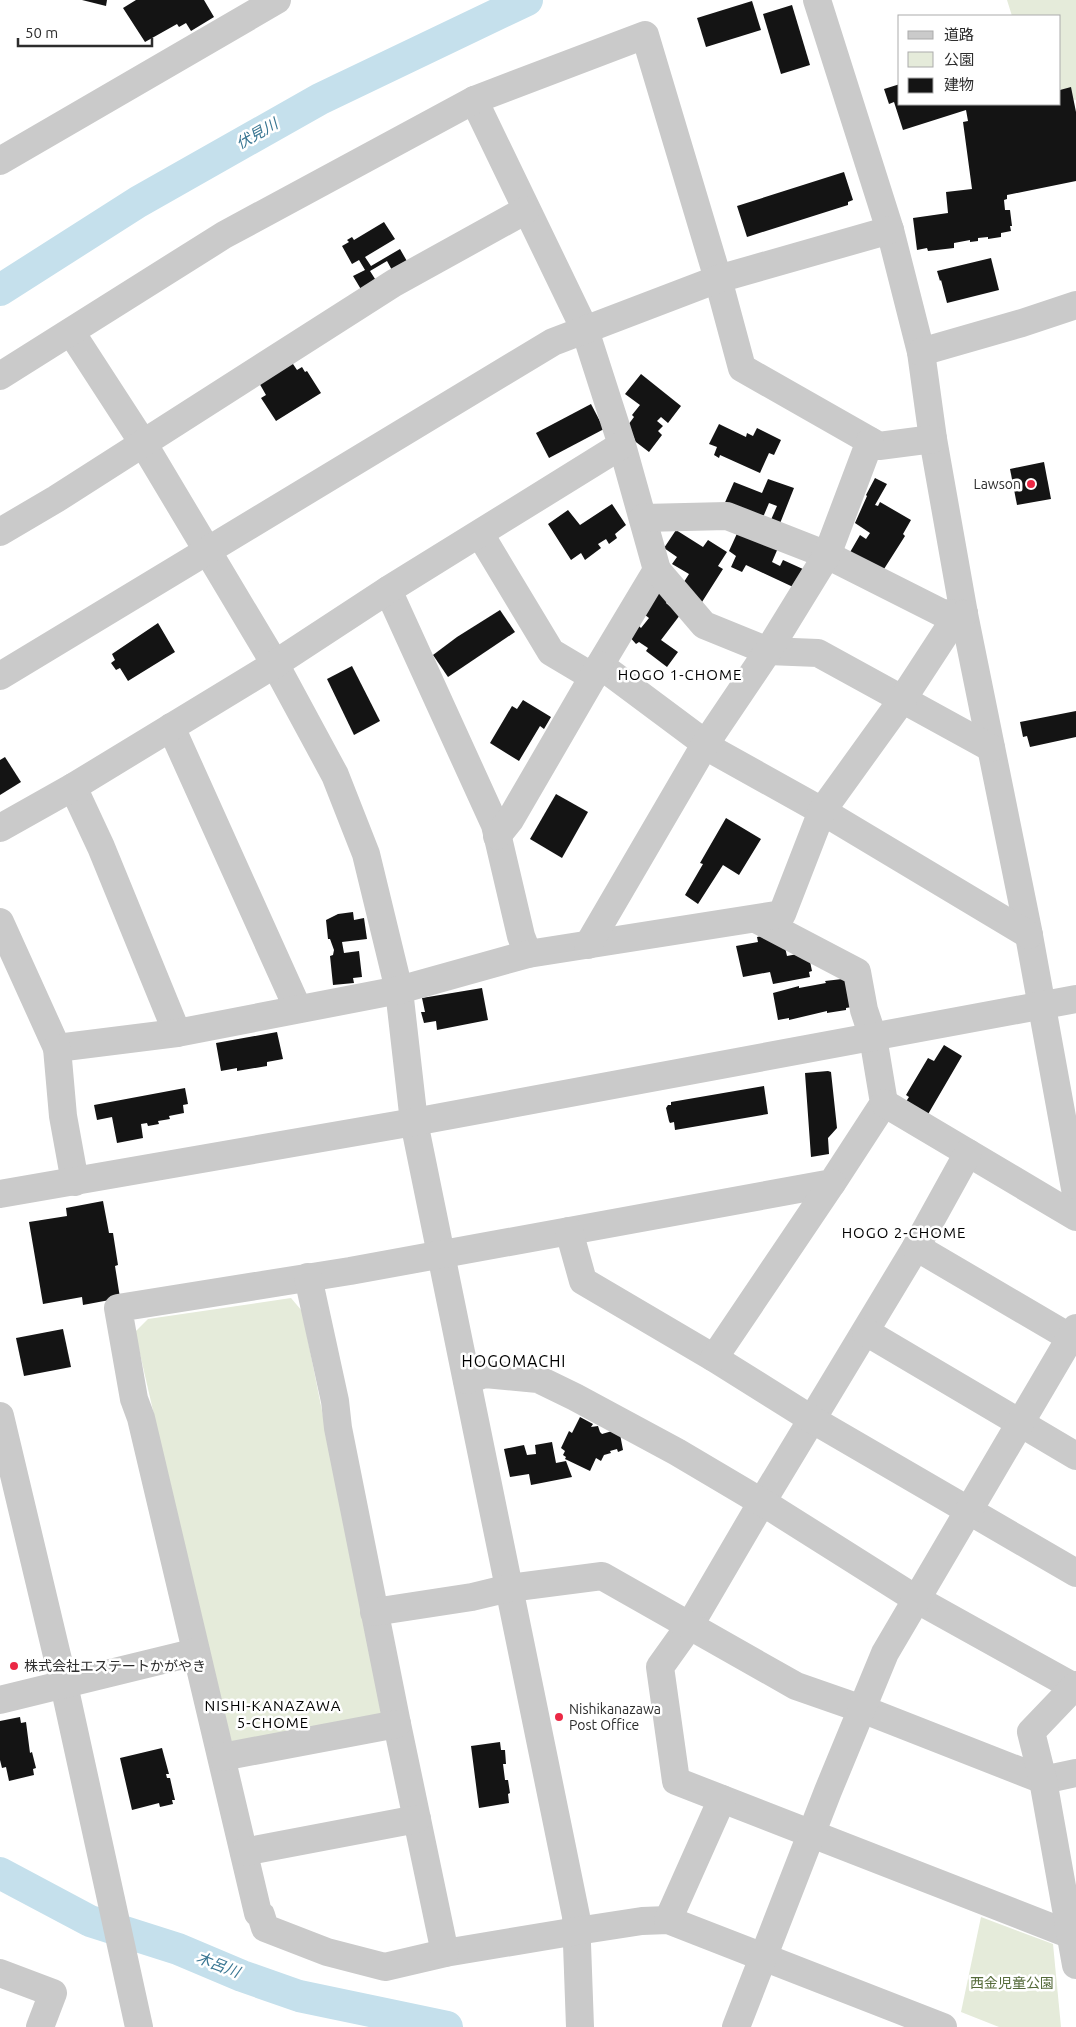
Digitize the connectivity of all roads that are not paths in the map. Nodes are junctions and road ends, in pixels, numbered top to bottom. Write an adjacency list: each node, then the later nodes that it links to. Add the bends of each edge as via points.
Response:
1 (277, 0): 4 (street)
2 (817, 0): 6 (street)
3 (474, 100): 5 (street); 7 (street, via 646,35); 10 (street, via 224,235)
4 (0, 161)
5 (526, 210): 9 (street); 15 (street, via 394,283)
6 (890, 230): 7 (street); 11 (street)
7 (718, 279): 9 (street); 14 (street, via 742,368)
8 (1076, 305): 11 (street)
9 (585, 330): 16 (street); 20 (street, via 552,342)
10 (70, 332): 12 (street); 15 (street)
11 (921, 352): 13 (street)
12 (0, 376)
13 (934, 439): 14 (street, via 880,446); 24 (street)
14 (870, 441): 21 (street)
15 (143, 443): 18 (street); 20 (street)
16 (622, 446): 17 (street); 19 (street)
17 (643, 518): 21 (street, via 727,516); 22 (street)
18 (0, 532)
19 (480, 534): 23 (street); 27 (street, via 551,652)
20 (206, 550): 26 (street); 28 (street)
21 (828, 555): 24 (street, via 942,613); 25 (street)
22 (657, 570): 25 (street, via 704,625); 27 (street)
23 (388, 590): 26 (street); 36 (street, via 495,825)
24 (964, 614): 29 (street, via 947,631); 32 (street)
25 (768, 651): 29 (street, via 818,653); 31 (street)
26 (275, 664): 30 (street); 42 (street, via 335,775 366,854)
27 (596, 671): 31 (street); 36 (street, via 510,820)
28 (0, 676)
29 (902, 700): 32 (street); 34 (street)
30 (171, 727): 33 (street); 45 (street)
31 (706, 743): 34 (street, via 718,753); 40 (street)
32 (991, 748): 39 (street)
33 (72, 787): 35 (street); 46 (street, via 101,848)
34 (822, 811): 37 (street, via 782,914); 39 (street)
35 (0, 828)
36 (497, 836): 41 (street)
37 (756, 919): 40 (street); 47 (street, via 857,972)
38 (0, 922): 48 (street)
39 (1029, 935): 44 (street)
40 (588, 945): 41 (street)
41 (528, 954): 42 (street)
42 (399, 990): 45 (street); 50 (street)
43 (1076, 999): 44 (street)
44 (1042, 1006): 47 (street); 55 (street)
45 (298, 1009): 46 (street)
46 (177, 1033): 48 (street)
47 (873, 1037): 49 (street); 50 (street)
48 (58, 1048): 52 (street, via 63,1116)
49 (884, 1103): 51 (street); 53 (street)
50 (414, 1122): 52 (street); 59 (street)
51 (968, 1153): 56 (street); 58 (street)
52 (75, 1182): 54 (street)
53 (832, 1183): 57 (street); 63 (street)
54 (0, 1194)
55 (1076, 1194)
56 (1076, 1217)
57 (569, 1231): 59 (street); 63 (street, via 583,1281)
58 (916, 1247): 61 (street); 62 (street)
59 (441, 1254): 60 (street); 64 (street)
60 (308, 1277): 74 (street); 76 (street, via 118,1308 134,1399)
61 (866, 1332): 66 (street); 67 (street)
62 (1074, 1336): 67 (street)
63 (714, 1358): 66 (street)
64 (467, 1380): 69 (street, via 485,1374 538,1379 677,1452); 72 (street)
65 (0, 1416): 77 (street)
66 (813, 1420): 69 (street); 70 (street)
67 (1020, 1424): 68 (street); 70 (street)
68 (1076, 1456)
69 (762, 1502): 73 (street); 75 (street)
70 (968, 1511): 71 (street); 73 (street)
71 (1076, 1573)
72 (510, 1588): 74 (street); 75 (street, via 602,1576); 90 (street)
73 (916, 1599): 78 (street); 80 (street, via 885,1653)
74 (374, 1612): 81 (street)
75 (690, 1625): 80 (street, via 796,1686); 85 (street, via 660,1667 676,1781)
76 (196, 1652): 77 (street); 82 (street)
77 (64, 1684): 79 (street); 99 (street)
78 (1075, 1686): 84 (street, via 1031,1732)
79 (0, 1700)
80 (862, 1708): 84 (street); 87 (street)
81 (397, 1724): 82 (street); 86 (street)
82 (222, 1757): 88 (street)
83 (1076, 1773): 84 (street)
84 (1043, 1780): 91 (street)
85 (722, 1799): 87 (street); 89 (street)
86 (417, 1819): 88 (street); 92 (street)
87 (811, 1835): 91 (street); 93 (street)
88 (244, 1852): 92 (street, via 258,1913 265,1928 327,1952 385,1967)
89 (668, 1920): 90 (street); 93 (street)
90 (577, 1931): 92 (street); 96 (street)
91 (1070, 1934): 94 (street)
92 (445, 1953)
93 (765, 1957): 97 (street); 100 (street)
94 (1076, 1965)
95 (0, 1973): 98 (street, via 53,1993)
96 (580, 2019)
97 (737, 2025)
98 (40, 2027)
99 (139, 2027)
100 (943, 2027)

